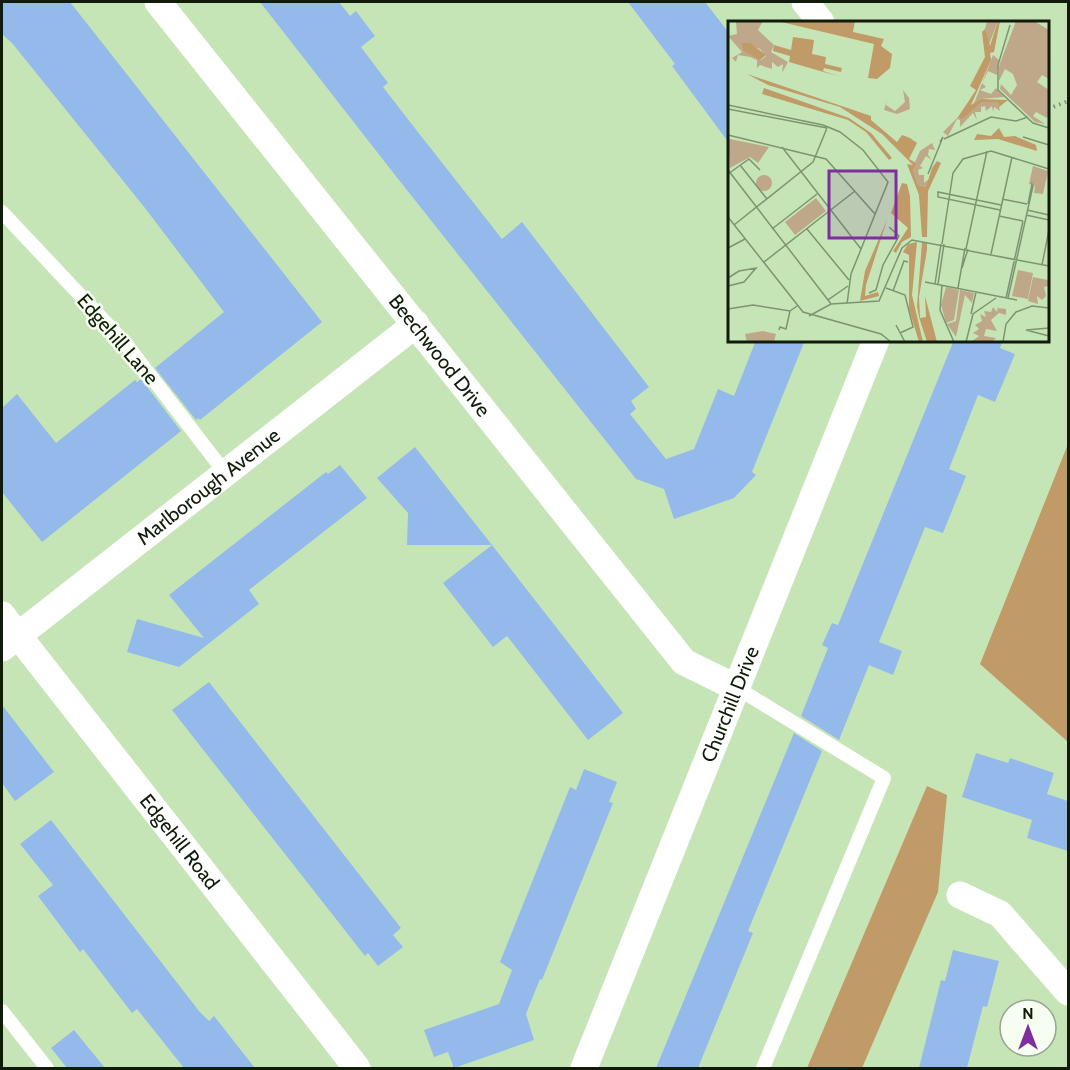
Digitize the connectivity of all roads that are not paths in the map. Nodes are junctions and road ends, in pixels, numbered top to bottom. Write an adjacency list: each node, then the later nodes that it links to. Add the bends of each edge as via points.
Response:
1 (158, 2): 5 (street, Beechwood Drive)
2 (806, 2): 3 (street)
3 (820, 21)
4 (2, 212): 7 (lane, Edgehill Lane, via 126,344)
5 (416, 324): 7 (street, Marlborough Avenue); 9 (street, Beechwood Drive, via 684,662)
6 (875, 342): 9 (street, Churchill Drive)
7 (226, 474): 8 (street, Marlborough Avenue)
8 (7, 633): 14 (street, Edgehill Road)
9 (737, 688): 15 (street, Churchill Drive); 16 (lane, via 884,778)
10 (960, 895): 11 (street, via 1000,914)
11 (1068, 993)
12 (2, 1011): 13 (lane)
13 (47, 1068)
14 (357, 1068)
15 (584, 1068)
16 (763, 1068)

